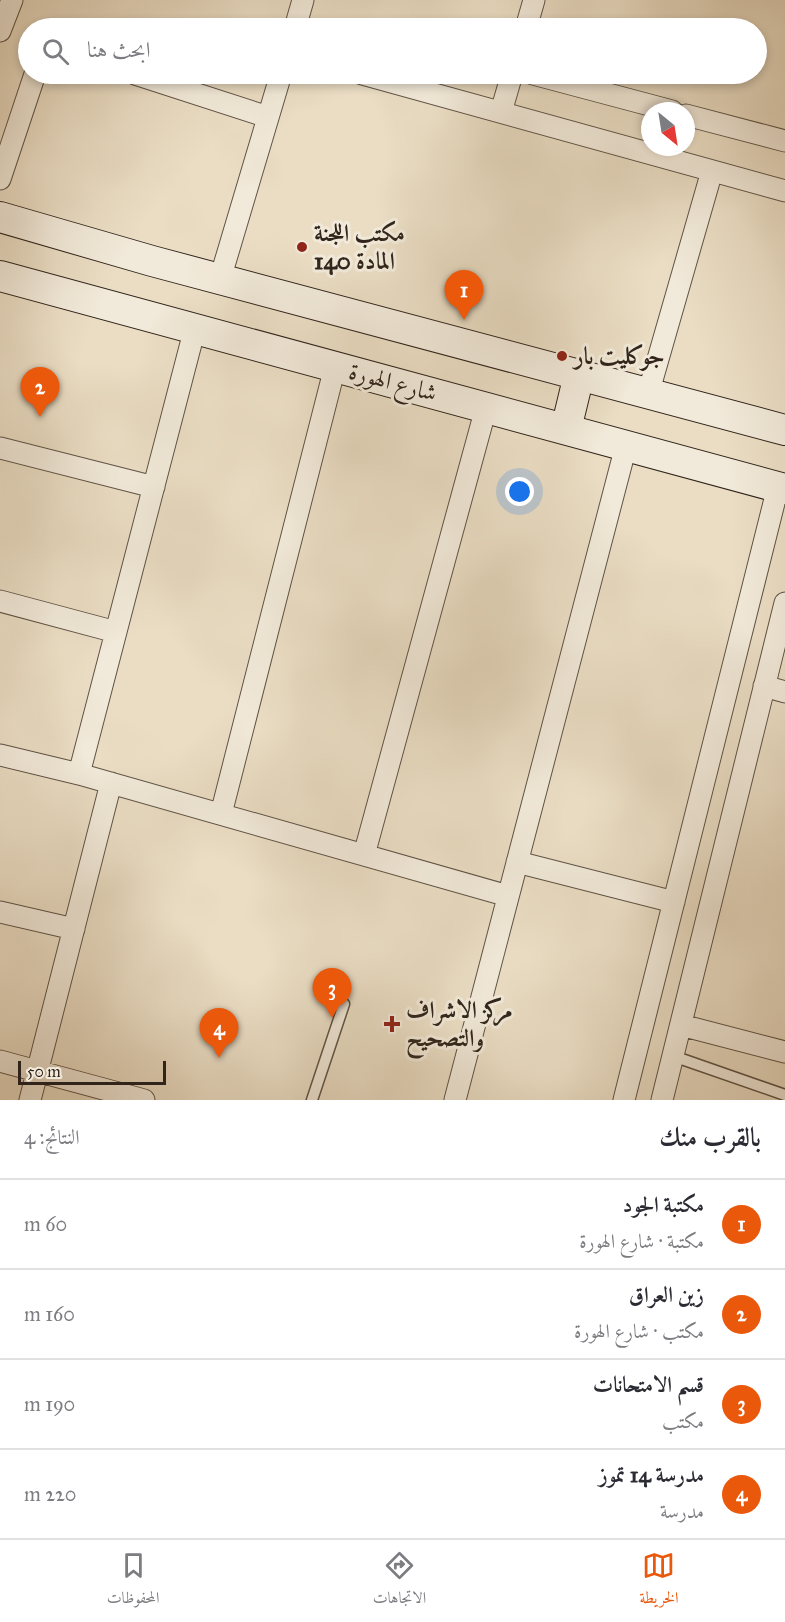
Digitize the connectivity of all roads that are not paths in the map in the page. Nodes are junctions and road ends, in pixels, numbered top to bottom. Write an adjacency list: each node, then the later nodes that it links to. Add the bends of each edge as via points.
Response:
1 (303, 0): 4 (street)
2 (534, 0): 5 (street)
3 (7, 4): 6 (street)
4 (298, 18)
5 (529, 18)
6 (0, 31)
7 (32, 84): 19 (street)
8 (166, 84): 15 (street)
9 (278, 84): 15 (street)
10 (399, 84): 14 (street)
11 (509, 84): 14 (street)
12 (571, 84): 13 (street)
13 (641, 103)
14 (501, 112): 18 (street)
15 (268, 117): 23 (street)
16 (695, 117): 17 (street)
17 (785, 141)
18 (712, 171): 20 (street); 27 (street)
19 (0, 179)
20 (785, 191)
21 (0, 217): 23 (main road)
22 (0, 276): 24 (main road, شارع الهورة)
23 (220, 279): 26 (main road)
24 (195, 328): 25 (main road, شارع الهورة); 33 (street)
25 (335, 367): 28 (main road, شارع الهورة); 43 (street)
26 (579, 375): 27 (main road); 29 (main road)
27 (648, 394): 30 (main road)
28 (486, 408): 29 (main road, شارع الهورة); 44 (street)
29 (566, 429): 31 (main road, شارع الهورة)
30 (785, 430)
31 (626, 446): 34 (main road, شارع الهورة); 45 (street)
32 (0, 448): 33 (street)
33 (154, 487): 37 (street)
34 (781, 488): 47 (street)
35 (0, 601): 37 (street)
36 (785, 603): 38 (street)
37 (116, 632): 41 (street)
38 (764, 686): 39 (street); 51 (street)
39 (785, 692)
40 (0, 755): 41 (street)
41 (79, 774): 42 (street)
42 (111, 783): 43 (street); 50 (street)
43 (221, 814): 44 (street)
44 (364, 855): 46 (street)
45 (517, 862): 46 (street); 47 (street)
46 (508, 896): 64 (street)
47 (674, 902): 49 (street)
48 (0, 912): 50 (street)
49 (668, 927): 51 (street, via 684,937); 52 (street)
50 (74, 929): 59 (street)
51 (702, 937): 53 (street)
52 (659, 962): 53 (street, via 678,962); 65 (street)
53 (694, 972): 55 (street)
54 (344, 1005): 63 (lane)
55 (681, 1025): 56 (street); 57 (street)
56 (785, 1052)
57 (673, 1056): 60 (lane); 66 (street)
58 (0, 1060): 59 (street)
59 (38, 1071): 61 (street); 62 (street)
60 (785, 1095)
61 (30, 1100)
62 (144, 1100)
63 (312, 1100)
64 (454, 1100)
65 (624, 1100)
66 (662, 1100)

